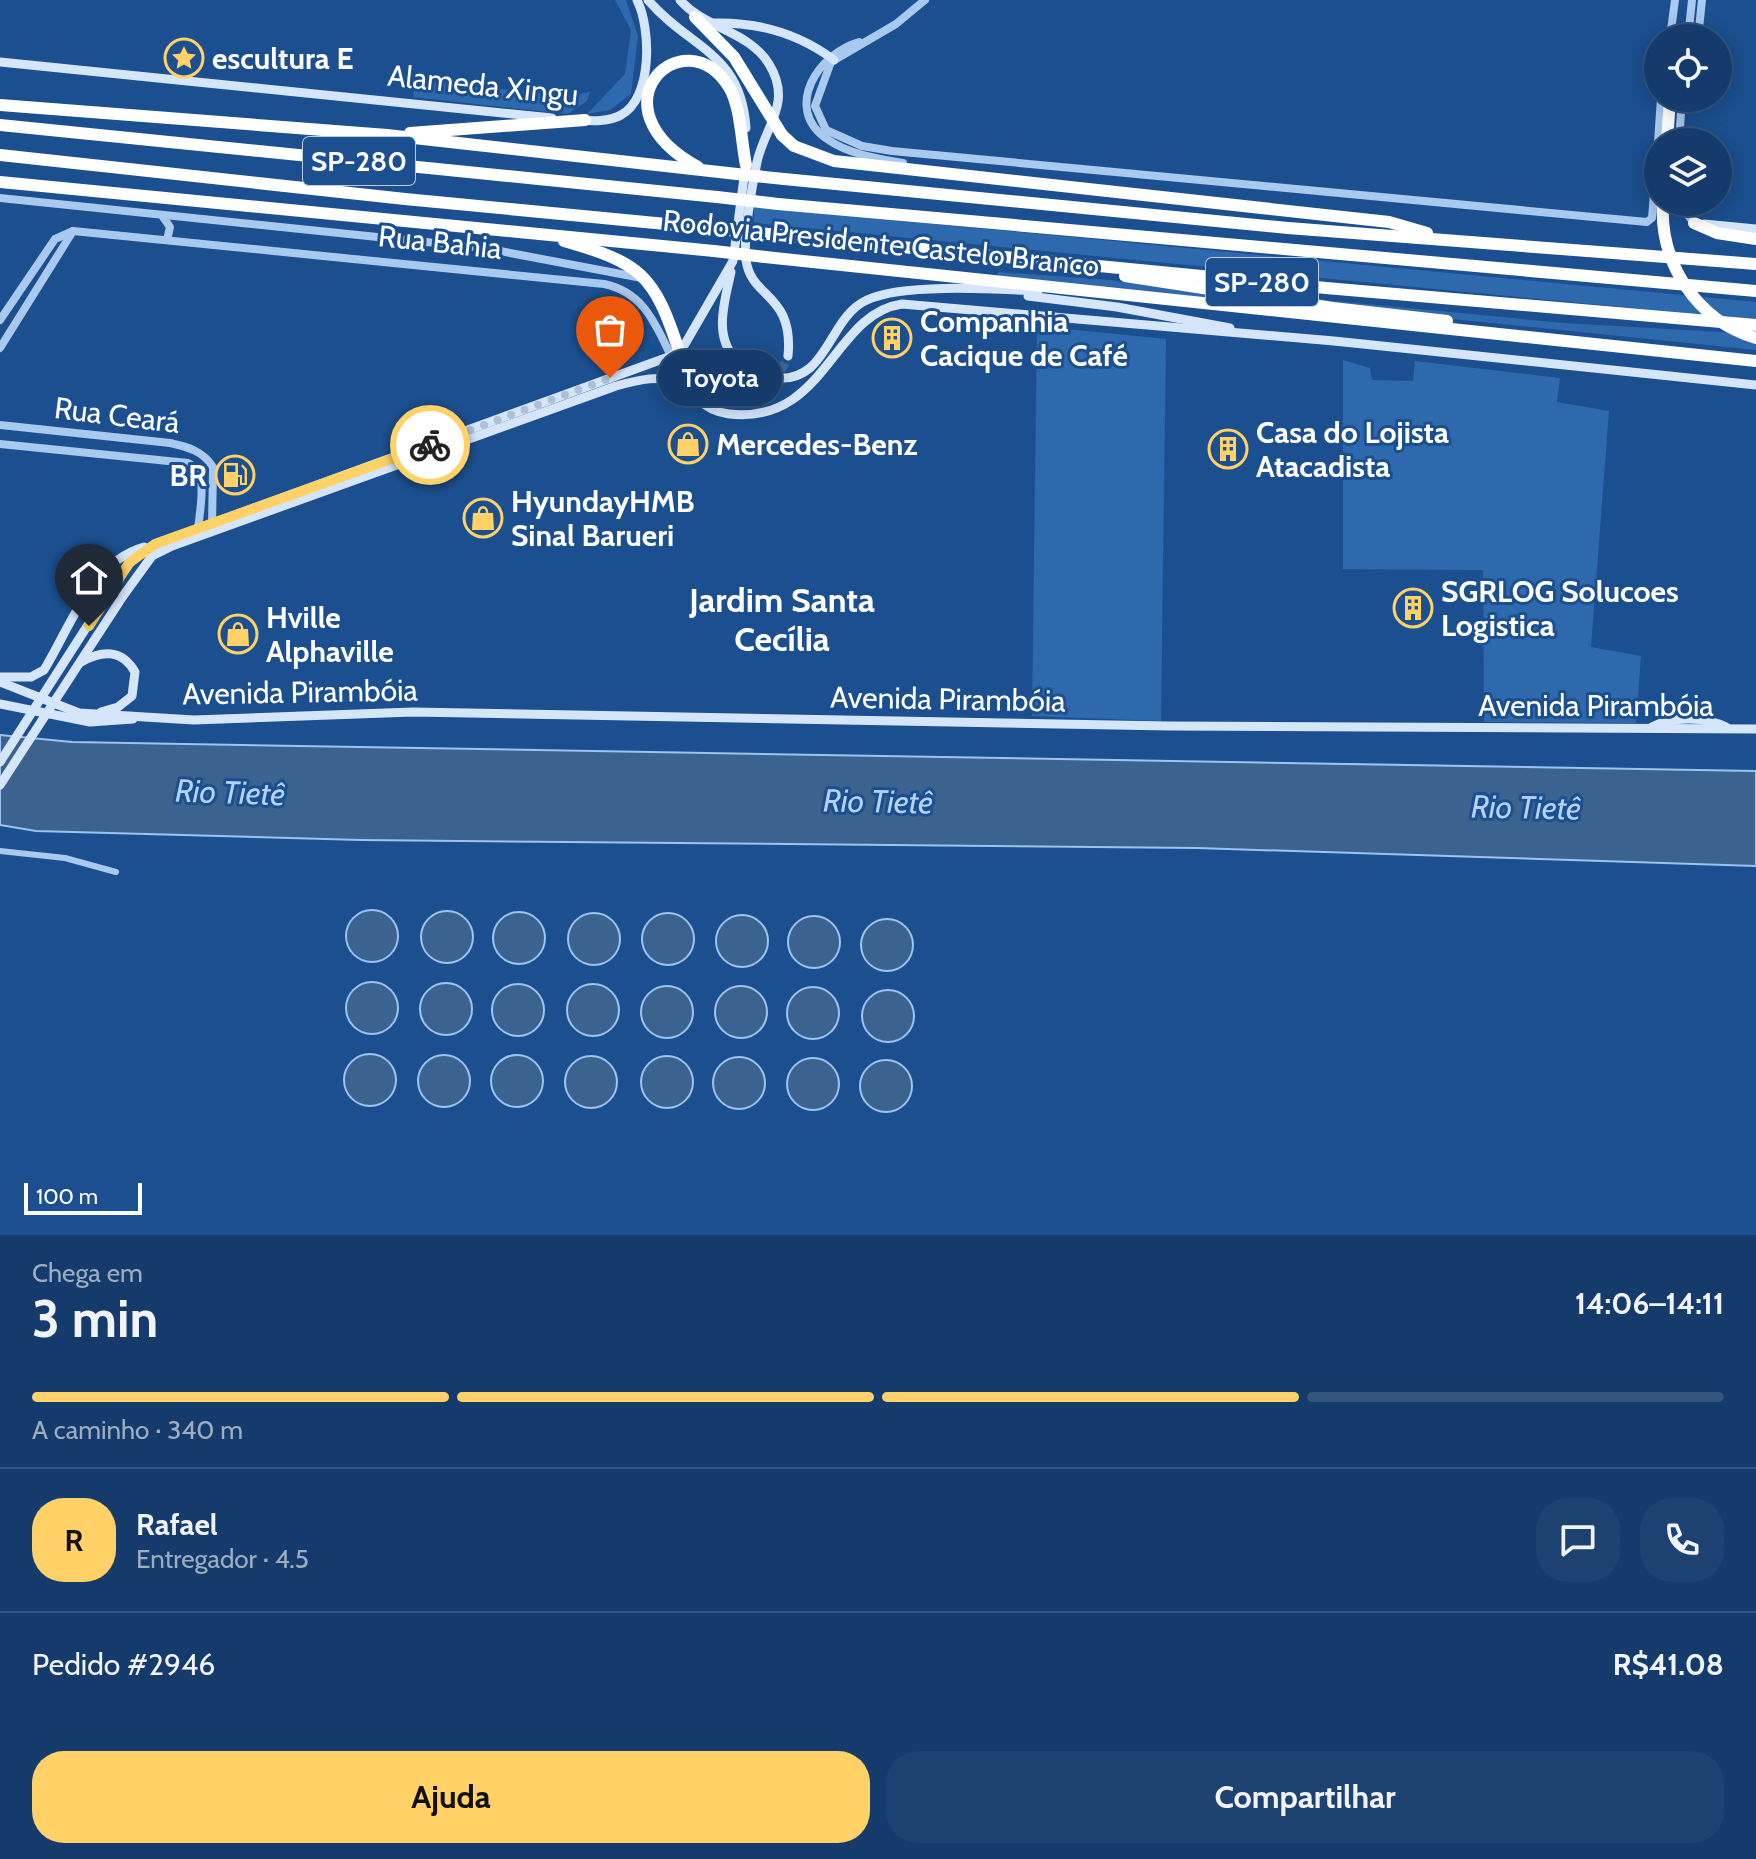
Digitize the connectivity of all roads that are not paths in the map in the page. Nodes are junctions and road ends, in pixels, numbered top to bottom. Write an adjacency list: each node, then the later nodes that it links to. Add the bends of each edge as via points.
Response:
1 (637, 0): 16 (main road, Alameda Xingu, via 648,47 637,99 625,114)
2 (648, 0): 20 (main road, via 716,55 731,74 742,98)
3 (680, 0): 8 (main road)
4 (925, 0): 13 (street, via 896,24)
5 (1675, 0): 10 (street)
6 (1692, 0): 11 (street)
7 (1702, 0): 12 (street)
8 (693, 14): 9 (main road); 22 (highway, bridge, via 734,57 761,106 794,146 834,161)
9 (711, 23): 13 (main road, via 752,24 782,32); 52 (main road, via 756,49 776,79 777,117 757,162 745,256 752,277 786,319)
10 (1672, 24)
11 (1689, 24)
12 (1699, 24)
13 (831, 58): 22 (street, via 818,68 808,91 808,115 815,129 854,152); 25 (street, via 817,94 816,114 826,130 862,146 1647,222)
14 (0, 62): 16 (main road, Alameda Xingu)
15 (0, 105): 18 (highway, Rodovia Presidente Castelo Branco)
16 (585, 120): 18 (highway)
17 (0, 125): 43 (highway, Rodovia Presidente Castelo Branco / SP-280, bridge, via 778,204)
18 (387, 135): 21 (highway, Rodovia Presidente Castelo Branco)
19 (0, 155): 38 (highway, Rodovia Presidente Castelo Branco / SP-280, bridge)
20 (746, 165): 21 (highway, via 730,88 710,66 679,61 657,71 651,82 649,117 665,146); 39 (main road)
21 (709, 172): 33 (highway, Rodovia Presidente Castelo Branco, bridge)
22 (933, 172): 33 (highway, via 1389,222)
23 (0, 182): 32 (highway, Rodovia Presidente Castelo Branco)
24 (0, 198): 28 (street)
25 (1652, 216)
26 (1665, 216): 48 (highway, bridge, via 1670,255 1694,298 1711,316)
27 (1689, 216): 29 (street)
28 (163, 217): 36 (street, via 170,227); 41 (street, via 484,248)
29 (1694, 223): 30 (main road); 35 (highway)
30 (1756, 229)
31 (73, 231): 34 (street, Rua Bahia); 36 (street, Rua Bahia); 37 (street)
32 (530, 232): 41 (highway, via 612,255); 44 (highway, Rodovia Presidente Castelo Branco, bridge)
33 (1438, 238): 40 (highway)
34 (55, 239): 37 (street); 45 (street)
35 (1756, 239)
36 (167, 240): 51 (street, Rua Bahia, via 618,286 643,305)
37 (66, 245): 49 (street)
38 (1039, 260): 46 (highway, Rodovia Presidente Castelo Branco / SP-280); 50 (highway, via 1333,308 1572,336)
39 (733, 261): 42 (main road, via 721,319 723,336 740,365 777,379 801,375 816,363 850,313 867,299); 51 (main road)
40 (1756, 264)
41 (649, 282): 51 (highway)
42 (979, 290): 44 (main road); 47 (main road, via 1147,312)
43 (1756, 291)
44 (1112, 294): 50 (highway, Rodovia Presidente Castelo Branco)
45 (0, 320)
46 (1756, 325)
47 (1265, 336): 56 (main road, via 902,304 871,315 814,383 776,407 741,415 723,413 705,406); 57 (main road)
48 (1756, 338)
49 (0, 348)
50 (1643, 350): 53 (highway, Rodovia Presidente Castelo Branco)
51 (675, 354): 54 (main road); 56 (main road)
52 (788, 356)
53 (1756, 361)
54 (650, 364): 55 (main road); 63 (main road)
55 (648, 378): 56 (main road); 63 (main road)
56 (684, 383): 58 (main road, via 728,402 751,401)
57 (1756, 385)
58 (771, 389)
59 (0, 425): 60 (street, Rua Ceará)
60 (87, 435): 62 (street); 63 (street, Rua Ceará, via 170,443 201,453 215,477)
61 (0, 444): 62 (street, Rua Ceará)
62 (85, 451): 64 (street, Rua Ceará, via 196,467)
63 (212, 527): 64 (main road)
64 (198, 532): 65 (main road); 66 (main road, bridge, via 152,556)
65 (155, 544): 67 (main road, via 107,565 44,670 31,677); 73 (main road, bridge, via 135,556 111,589)
66 (81, 662): 70 (main road, via 113,653 135,672 135,690 127,703); 74 (main road, bridge)
67 (0, 679): 68 (main road)
68 (12, 686): 69 (main road, via 9,698); 70 (main road)
69 (0, 702): 71 (main road, via 90,722)
70 (91, 714): 71 (main road)
71 (141, 718): 72 (main road, Avenida Pirambóia, via 413,712 790,722 1649,728 1663,721 1713,721 1729,729)
72 (1756, 729)
73 (0, 762)
74 (0, 785)
75 (0, 851): 76 (street, via 65,858)
76 (116, 872)

